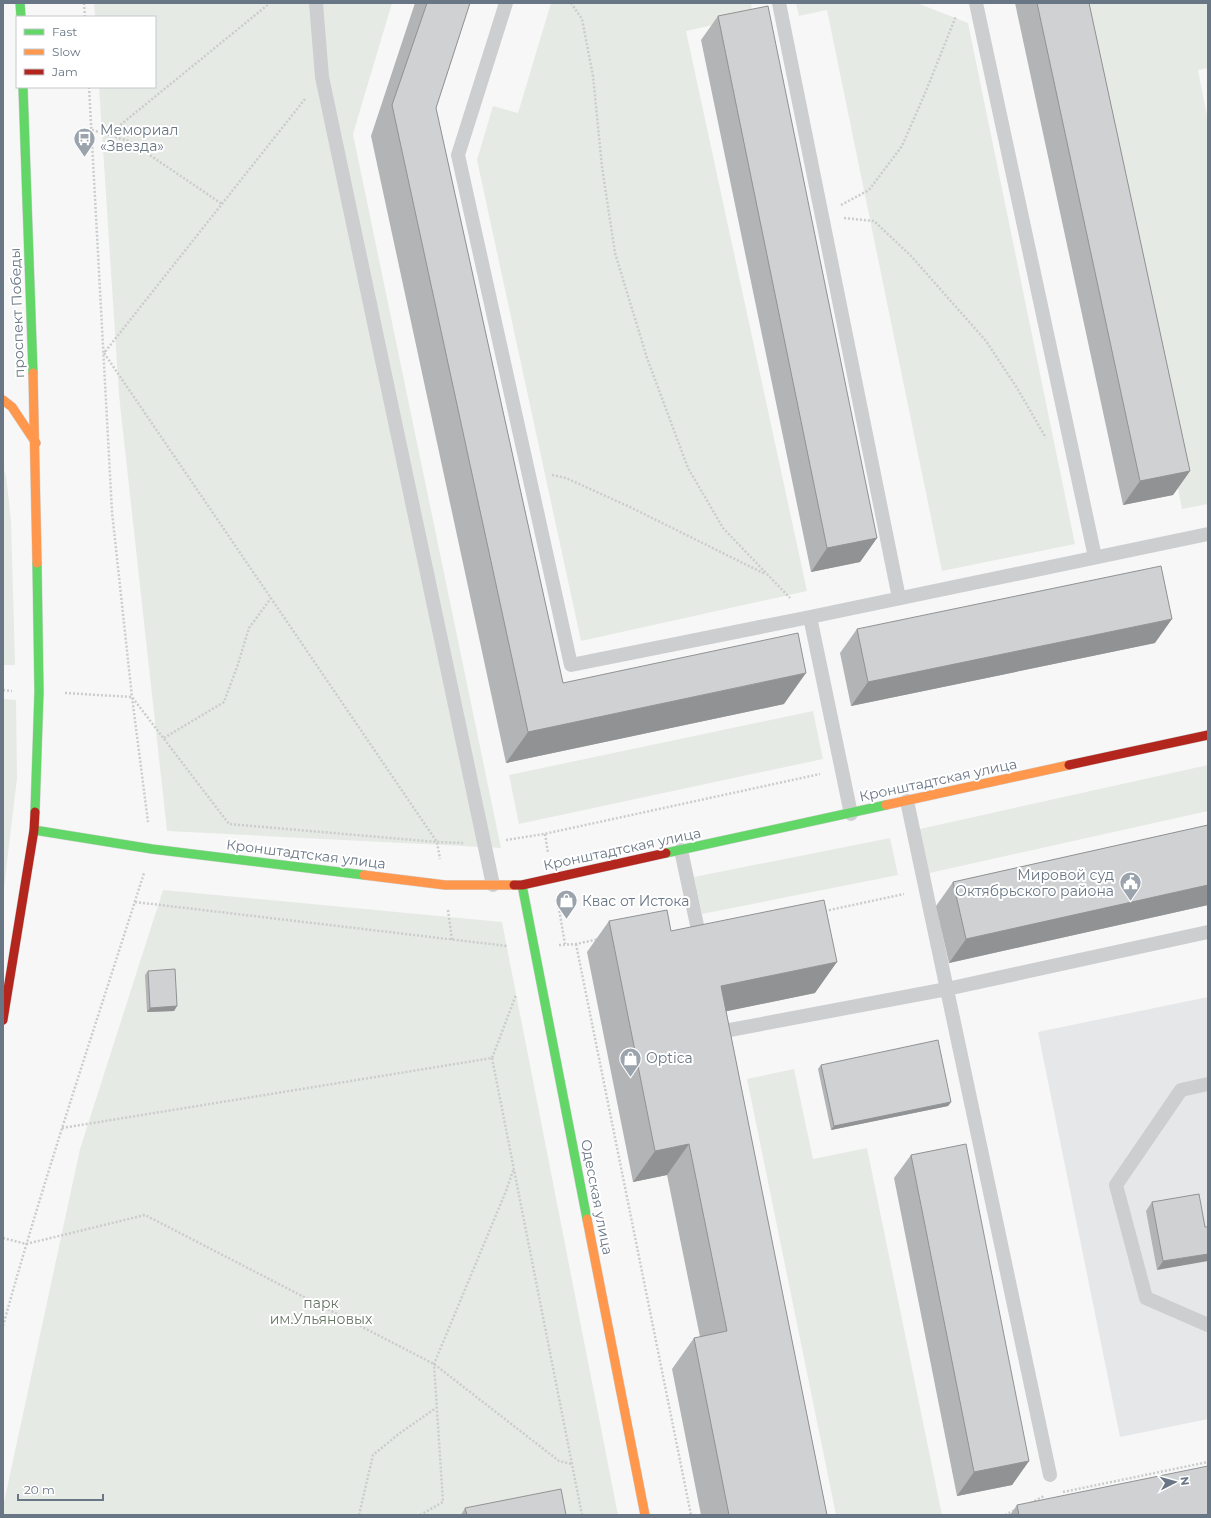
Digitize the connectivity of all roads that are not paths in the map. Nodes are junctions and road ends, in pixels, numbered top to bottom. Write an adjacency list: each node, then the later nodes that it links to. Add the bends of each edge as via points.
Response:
1 (20, 3): 6 (street)
2 (316, 3): 19 (lane, via 322,77)
3 (506, 3): 13 (lane, via 458,155 571,665)
4 (779, 3): 12 (lane)
5 (976, 3): 11 (lane)
6 (21, 16)
7 (23, 88): 9 (street, проспект Победы)
8 (3, 400): 9 (street, via 12,407)
9 (36, 443): 17 (street, проспект Победы, via 39,692)
10 (1208, 534): 11 (lane)
11 (1094, 557): 12 (lane)
12 (899, 598): 13 (lane)
13 (810, 617): 16 (lane)
14 (1208, 735): 15 (street, Кронштадтская улица)
15 (907, 801): 16 (street, Кронштадтская улица); 23 (lane)
16 (851, 814): 18 (street, Кронштадтская улица)
17 (34, 830): 19 (street, Кронштадтская улица, via 152,849 445,885); 24 (street, проспект Победы)
18 (681, 850): 20 (street, Кронштадтская улица); 22 (lane)
19 (493, 885): 20 (street, Кронштадтская улица)
20 (522, 885): 29 (street, Одесская улица)
21 (1208, 932): 23 (lane)
22 (702, 951)
23 (947, 989): 25 (lane, via 717,1026); 28 (lane)
24 (3, 1020)
25 (722, 1047)
26 (1208, 1084): 27 (lane, via 1181,1090 1116,1185 1146,1298)
27 (1208, 1325)
28 (1050, 1475)
29 (645, 1515)

